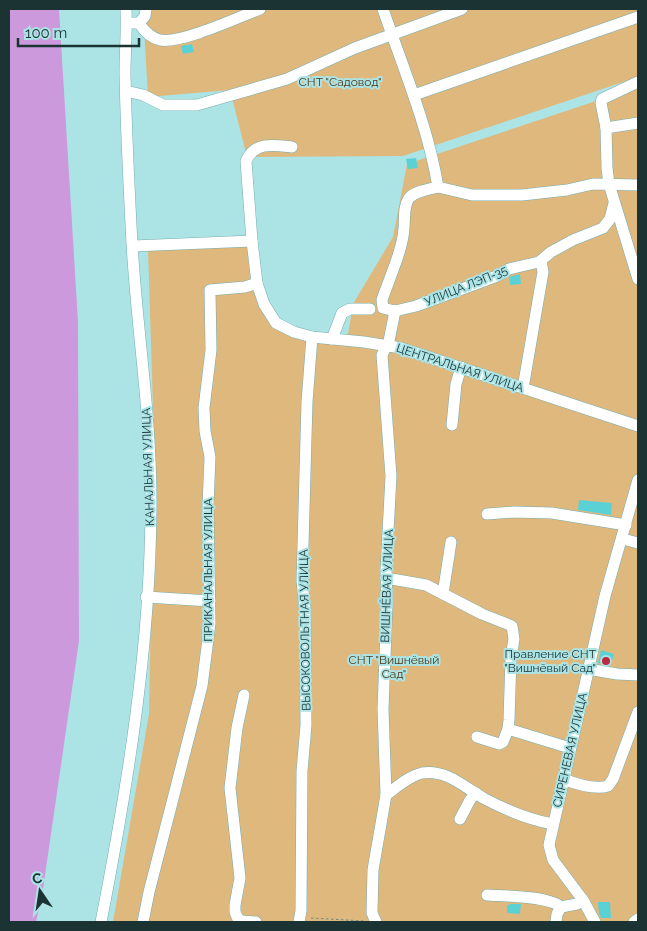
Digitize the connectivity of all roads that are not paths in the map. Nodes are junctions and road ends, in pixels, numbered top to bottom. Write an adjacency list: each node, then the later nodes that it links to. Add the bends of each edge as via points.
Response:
1 (126, 9): 8 (street, КАНАЛЬНАЯ УЛИЦА)
2 (146, 9): 7 (street)
3 (260, 9): 7 (street, via 207,30 169,40 154,38)
4 (383, 9): 9 (street)
5 (462, 9): 9 (street)
6 (638, 17): 12 (street)
7 (139, 23): 8 (street)
8 (126, 24): 11 (street, КАНАЛЬНАЯ УЛИЦА)
9 (392, 34): 11 (street, via 287,79 192,106 163,106 143,94); 12 (street)
10 (638, 82): 14 (street, via 602,99)
11 (126, 91): 21 (street, КАНАЛЬНАЯ УЛИЦА)
12 (414, 95): 18 (street)
13 (638, 123): 14 (street)
14 (606, 128): 16 (street)
15 (292, 147): 20 (street, ЦЕНТРАЛЬНАЯ УЛИЦА, via 263,146 254,150 246,161)
16 (609, 184): 17 (street); 18 (street, via 498,195 472,195); 19 (street)
17 (638, 186)
18 (438, 187): 25 (street, via 416,193 408,201 403,237 382,300)
19 (614, 203): 22 (street, УЛИЦА ЛЭП-35, via 610,219 603,228 573,240); 23 (street)
20 (252, 241): 21 (street); 24 (street, ЦЕНТРАЛЬНАЯ УЛИЦА)
21 (132, 246): 42 (street, КАНАЛЬНАЯ УЛИЦА, via 150,470)
22 (541, 261): 26 (street, УЛИЦА ЛЭП-35, via 509,268 498,276); 31 (street)
23 (638, 279)
24 (257, 283): 27 (street, ЦЕНТРАЛЬНАЯ УЛИЦА, via 264,304 276,323); 43 (street, ПРИКАНАЛЬНАЯ УЛИЦА, via 210,290 210,350 204,408 210,457)
25 (376, 308): 26 (street); 28 (street, via 350,309 342,314)
26 (394, 311): 29 (street, ВИШНЁВАЯ УЛИЦА)
27 (312, 337): 28 (street, ЦЕНТРАЛЬНАЯ УЛИЦА); 60 (street, ВЫСОКОВОЛЬТНАЯ УЛИЦА, via 302,582 306,725 302,772)
28 (332, 339): 29 (street, ЦЕНТРАЛЬНАЯ УЛИЦА)
29 (386, 345): 30 (street, ЦЕНТРАЛЬНАЯ УЛИЦА); 40 (street, ВИШНЁВАЯ УЛИЦА, via 382,355 391,476)
30 (461, 367): 31 (street, ЦЕНТРАЛЬНАЯ УЛИЦА); 32 (street)
31 (524, 388): 33 (street, ЦЕНТРАЛЬНАЯ УЛИЦА)
32 (452, 425)
33 (638, 426)
34 (638, 480): 36 (street, СИРЕНЕВАЯ УЛИЦА)
35 (487, 514): 36 (street, via 552,513)
36 (626, 525): 37 (street, СИРЕНЕВАЯ УЛИЦА)
37 (623, 539): 39 (street); 44 (street, СИРЕНЕВАЯ УЛИЦА, via 605,596)
38 (451, 542): 41 (street)
39 (638, 544)
40 (386, 578): 41 (street, via 421,583); 53 (street, ВИШНЁВАЯ УЛИЦА, via 383,709)
41 (443, 594): 48 (street, via 512,626 514,639)
42 (146, 597): 43 (street); 62 (street, КАНАЛЬНАЯ УЛИЦА, via 133,739)
43 (210, 601): 63 (street, ПРИКАНАЛЬНАЯ УЛИЦА, via 202,686)
44 (588, 669): 45 (street); 50 (street, СИРЕНЕВАЯ УЛИЦА)
45 (638, 675)
46 (244, 695): 64 (street, via 230,788 240,878 235,905 236,916 242,921)
47 (638, 712): 51 (street, via 608,786 599,788)
48 (508, 729): 49 (street, via 499,744); 50 (street)
49 (478, 737)
50 (570, 748): 51 (street, СИРЕНЕВАЯ УЛИЦА)
51 (563, 779): 55 (street, СИРЕНЕВАЯ УЛИЦА)
52 (476, 793): 53 (street, via 448,776 429,772 416,775); 54 (street); 55 (street, via 517,814)
53 (386, 795): 61 (street, ВИШНЁВАЯ УЛИЦА, via 373,870 372,913)
54 (460, 819)
55 (553, 824): 57 (street, СИРЕНЕВАЯ УЛИЦА, via 549,845 551,856)
56 (487, 895): 58 (street, via 525,897 556,903)
57 (583, 900): 58 (street); 66 (street, СИРЕНЕВАЯ УЛИЦА)
58 (561, 907): 65 (street)
59 (638, 919): 67 (street)
60 (300, 920)
61 (375, 921)
62 (102, 922)
63 (143, 922)
64 (256, 922)
65 (556, 922)
66 (595, 922)
67 (634, 922)

